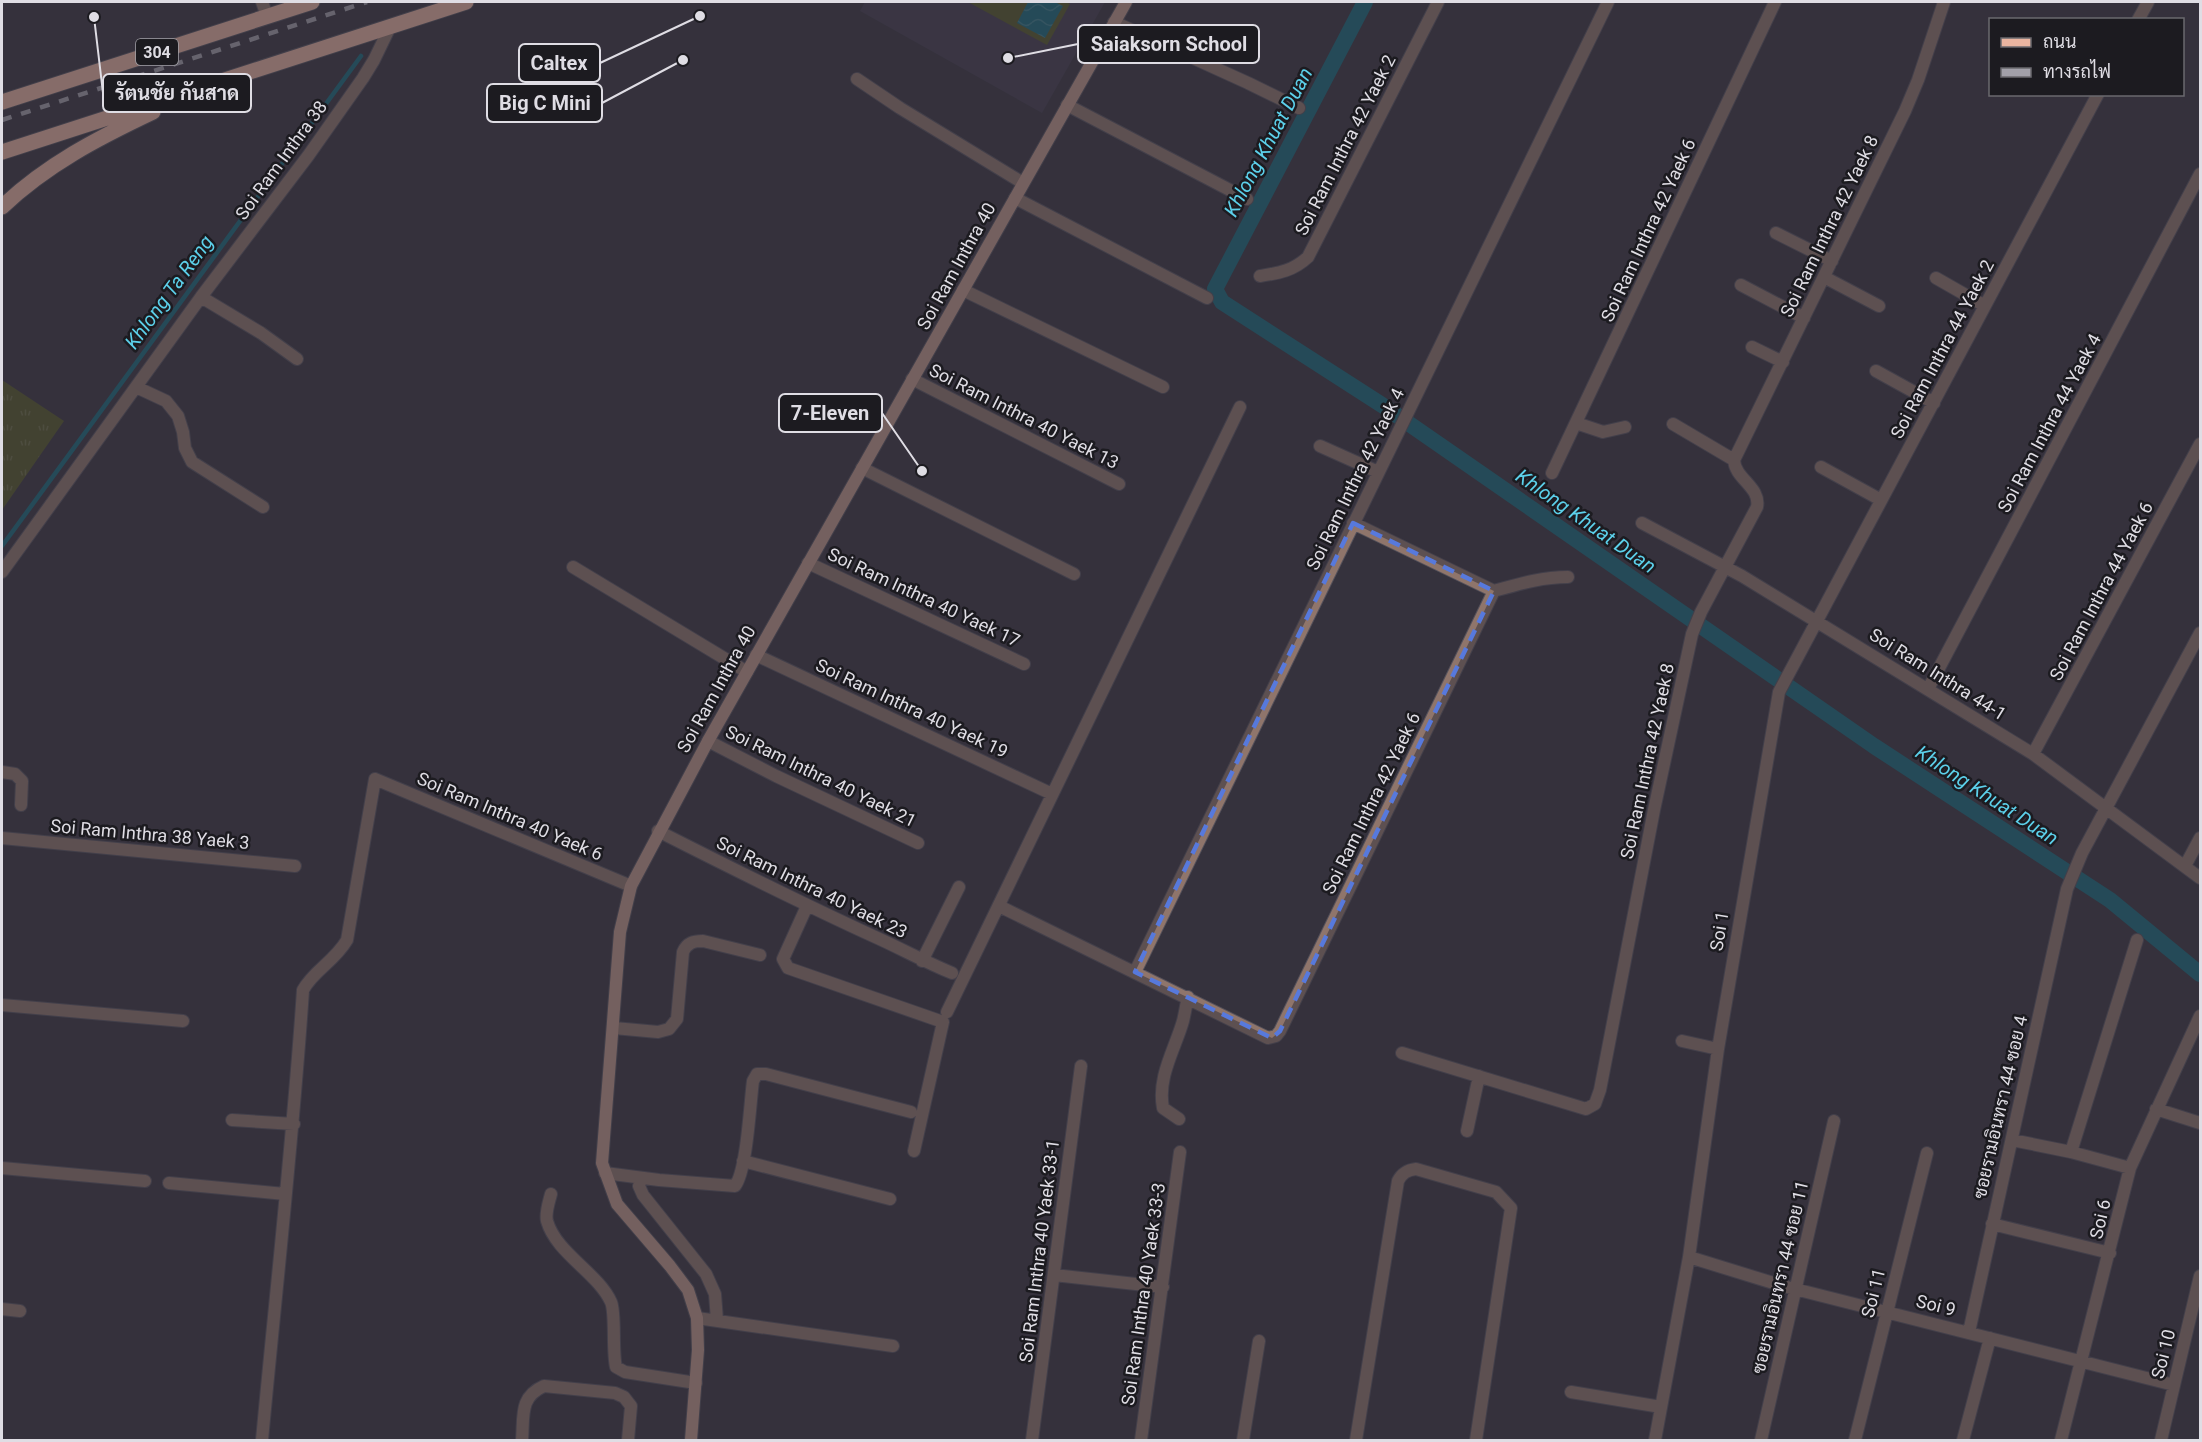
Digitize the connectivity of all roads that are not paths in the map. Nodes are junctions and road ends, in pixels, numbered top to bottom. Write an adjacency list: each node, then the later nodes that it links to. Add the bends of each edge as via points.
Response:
1 (261, 2): 10 (street)
2 (312, 2): 10 (main road, 304)
3 (466, 2): 13 (main road)
4 (1126, 2): 12 (street, Soi Ram Inthra 40)
5 (1438, 2): 28 (street, Soi Ram Inthra 42 Yaek 2, via 1308,257 1286,272)
6 (1608, 2): 55 (street, Soi Ram Inthra 42 Yaek 4)
7 (1775, 2): 47 (street, Soi Ram Inthra 42 Yaek 6)
8 (1944, 2): 27 (street, Soi Ram Inthra 42 Yaek 8, via 1918,80)
9 (2148, 2): 11 (street)
10 (267, 16): 17 (main road, 304)
11 (2140, 18)
12 (1114, 22): 18 (street, Soi Ram Inthra 40); 19 (street)
13 (390, 27): 15 (main road); 33 (street, Soi Ram Inthra 38, via 363,78)
14 (857, 79): 22 (street)
15 (199, 89): 20 (main road); 25 (main road, via 81,148 22,188)
16 (2097, 96): 36 (street, Soi Ram Inthra 44 Yaek 2)
17 (2, 102)
18 (1067, 105): 22 (street, Soi Ram Inthra 40); 24 (street)
19 (1299, 108)
20 (2, 152)
21 (2200, 174): 74 (street, Soi Ram Inthra 44 Yaek 4)
22 (1023, 183): 23 (street, Soi Ram Inthra 40)
23 (1015, 198): 32 (street, Soi Ram Inthra 40); 34 (street)
24 (1246, 199)
25 (2, 207)
26 (1776, 233): 27 (street)
27 (1832, 261): 29 (street, Soi Ram Inthra 42 Yaek 8)
28 (1260, 276)
29 (1824, 277): 35 (street); 37 (street, Soi Ram Inthra 42 Yaek 8)
30 (1936, 278): 36 (street)
31 (1741, 285): 37 (street)
32 (963, 290): 42 (street, Soi Ram Inthra 40); 44 (street)
33 (201, 297): 39 (street); 43 (street, Soi Ram Inthra 38)
34 (1207, 298)
35 (1879, 306)
36 (1985, 306): 45 (street, Soi Ram Inthra 44 Yaek 2)
37 (1804, 318): 40 (street, Soi Ram Inthra 42 Yaek 8)
38 (1752, 347): 40 (street)
39 (297, 359)
40 (1783, 362): 52 (street, Soi Ram Inthra 42 Yaek 8)
41 (1876, 371): 45 (street)
42 (912, 379): 54 (street, Soi Ram Inthra 40); 57 (street, Soi Ram Inthra 40 Yaek 13)
43 (136, 387): 59 (street, via 166,401 177,416 192,462); 65 (street, Soi Ram Inthra 38)
44 (1163, 387)
45 (1934, 403): 58 (street, Soi Ram Inthra 44 Yaek 2)
46 (1240, 407): 78 (street)
47 (1576, 423): 49 (street, via 1604,432); 56 (street, Soi Ram Inthra 42 Yaek 6)
48 (1673, 424): 52 (street, Soi Ram Inthra 42 Yaek 8)
49 (1625, 427)
50 (2200, 444): 76 (street, Soi Ram Inthra 44 Yaek 6)
51 (1320, 446): 55 (street)
52 (1734, 460): 64 (street, Soi Ram Inthra 42 Yaek 8, via 1736,470 1758,500)
53 (1821, 467): 58 (street)
54 (862, 468): 62 (street, Soi Ram Inthra 40); 66 (street)
55 (1378, 472): 60 (street, Soi Ram Inthra 42 Yaek 4)
56 (1552, 472)
57 (1119, 484)
58 (1881, 500): 69 (street, Soi Ram Inthra 44 Yaek 2)
59 (263, 507)
60 (1353, 523): 68 (street); 95 (street, Soi Ram Inthra 42 Yaek 4)
61 (1642, 523): 64 (street, Soi Ram Inthra 44-1)
62 (808, 563): 71 (street, Soi Ram Inthra 40); 72 (street, Soi Ram Inthra 40 Yaek 17)
63 (573, 567): 73 (street)
64 (1725, 567): 69 (street, Soi Ram Inthra 44-1); 107 (street, Soi Ram Inthra 42 Yaek 8, via 1692,634 1595,1104 1586,1109)
65 (2, 572)
66 (1074, 574)
67 (1568, 577): 68 (street, via 1534,580)
68 (1494, 591): 97 (street, Soi Ram Inthra 42 Yaek 6, via 1280,1031 1268,1038)
69 (1816, 621): 74 (street, Soi Ram Inthra 44-1); 104 (street, Soi 1, via 1779,692)
70 (2200, 633): 80 (street, ซอยรามอินทรา 44 ซอย 4)
71 (756, 655): 73 (street, Soi Ram Inthra 40); 78 (street, Soi Ram Inthra 40 Yaek 19)
72 (1024, 664)
73 (747, 672): 75 (street, Soi Ram Inthra 40)
74 (1928, 688): 76 (street, Soi Ram Inthra 44-1)
75 (708, 741): 81 (street, Soi Ram Inthra 40); 84 (street, Soi Ram Inthra 40 Yaek 21)
76 (2033, 754): 80 (street, Soi Ram Inthra 44-1)
77 (2, 772): 79 (street, via 15,774 22,781)
78 (1052, 794): 91 (street)
79 (21, 806)
80 (2106, 809): 86 (street, Soi Ram Inthra 44-1); 116 (street, ซอยรามอินทรา 44 ซอย 4, via 2067,889)
81 (658, 831): 88 (street, Soi Ram Inthra 40); 90 (street, Soi Ram Inthra 40 Yaek 23)
82 (2200, 837): 86 (street)
83 (2, 838): 85 (street, Soi Ram Inthra 38 Yaek 3)
84 (918, 843)
85 (295, 866)
86 (2185, 866): 87 (street, Soi Ram Inthra 44-1)
87 (2200, 878)
88 (631, 886): 102 (street, Soi Ram Inthra 40, via 620,932); 114 (street, Soi Ram Inthra 40 Yaek 6, via 375,779 347,940 303,990)
89 (959, 887): 94 (street)
90 (807, 906): 94 (street, Soi Ram Inthra 40 Yaek 23); 117 (street, via 783,959 788,968 942,1022)
91 (999, 906): 95 (street); 99 (street)
92 (2137, 940): 119 (street)
93 (760, 955): 102 (street, via 694,941 683,952 677,1019 669,1029 658,1032)
94 (922, 961): 96 (street, Soi Ram Inthra 40 Yaek 23)
95 (1135, 972): 97 (street)
96 (952, 973)
97 (1188, 997): 110 (street, via 1166,1068 1161,1101 1163,1108)
98 (2, 1005): 101 (street)
99 (947, 1012)
100 (2200, 1016): 108 (street, Soi 6)
101 (183, 1021)
102 (614, 1028): 124 (street, Soi Ram Inthra 40, via 602,1163)
103 (1682, 1041): 104 (street)
104 (1718, 1048): 133 (street, Soi 1)
105 (1402, 1053): 107 (street)
106 (1081, 1066): 134 (street, Soi Ram Inthra 40 Yaek 33-1)
107 (1479, 1076): 115 (street)
108 (2156, 1109): 113 (street); 123 (street, Soi 6)
109 (910, 1112): 121 (street, via 757,1074)
110 (1179, 1119)
111 (232, 1120): 114 (street)
112 (1834, 1121): 137 (street, ซอยรามอินทรา 44 ซอย 11)
113 (2200, 1123)
114 (294, 1124): 128 (street)
115 (1467, 1131)
116 (2012, 1140): 119 (street); 131 (street, ซอยรามอินทรา 44 ซอย 4)
117 (914, 1151)
118 (1180, 1152): 136 (street, Soi Ram Inthra 40 Yaek 33-3)
119 (2071, 1152): 123 (street)
120 (1927, 1153): 140 (street, Soi 11)
121 (743, 1161): 125 (street, via 735,1186); 130 (street)
122 (2, 1168): 126 (street)
123 (2130, 1168): 132 (street, Soi 6)
124 (605, 1173): 125 (street); 141 (street, Soi Ram Inthra 40, via 616,1204 688,1290)
125 (641, 1178): 142 (street, via 643,1195 705,1274 715,1294)
126 (145, 1180)
127 (169, 1183): 128 (street)
128 (285, 1194): 152 (street)
129 (551, 1194): 148 (street, via 547,1221 555,1237 612,1304 616,1367 625,1372)
130 (890, 1199)
131 (1992, 1224): 132 (street); 143 (street, ซอยรามอินทรา 44 ซอย 4)
132 (2110, 1253): 147 (street, Soi 6)
133 (1689, 1257): 137 (street, Soi 9); 151 (street, Soi 1)
134 (1054, 1275): 136 (street); 156 (street, Soi Ram Inthra 40 Yaek 33-1)
135 (2200, 1276): 149 (street, Soi 10)
136 (1163, 1287): 157 (street, Soi Ram Inthra 40 Yaek 33-3)
137 (1796, 1289): 140 (street, Soi 9); 162 (street, ซอยรามอินทรา 44 ซอย 11)
138 (2, 1309): 139 (street)
139 (20, 1311)
140 (1887, 1311): 143 (street, Soi 9); 163 (street, Soi 11)
141 (698, 1318): 142 (street); 148 (street, Soi Ram Inthra 40)
142 (717, 1320): 146 (street)
143 (1969, 1332): 144 (street, Soi 9)
144 (1990, 1338): 147 (street, Soi 9); 164 (street)
145 (1259, 1341): 158 (street)
146 (893, 1346)
147 (2082, 1363): 149 (street, Soi 9); 165 (street, Soi 6)
148 (696, 1383): 155 (street, Soi Ram Inthra 40)
149 (2174, 1385): 166 (street, Soi 10)
150 (1571, 1392): 151 (street)
151 (1661, 1407): 161 (street, Soi 1)
152 (262, 1440)
153 (522, 1440): 154 (street, via 526,1398 544,1386 624,1397 631,1406)
154 (628, 1440)
155 (692, 1440)
156 (1032, 1440)
157 (1141, 1440)
158 (1243, 1440)
159 (1356, 1440): 160 (street, via 1398,1181 1408,1170 1416,1169 1496,1192 1511,1208)
160 (1476, 1440)
161 (1655, 1440)
162 (1761, 1440)
163 (1855, 1440)
164 (1963, 1440)
165 (2061, 1440)
166 (2160, 1440)

